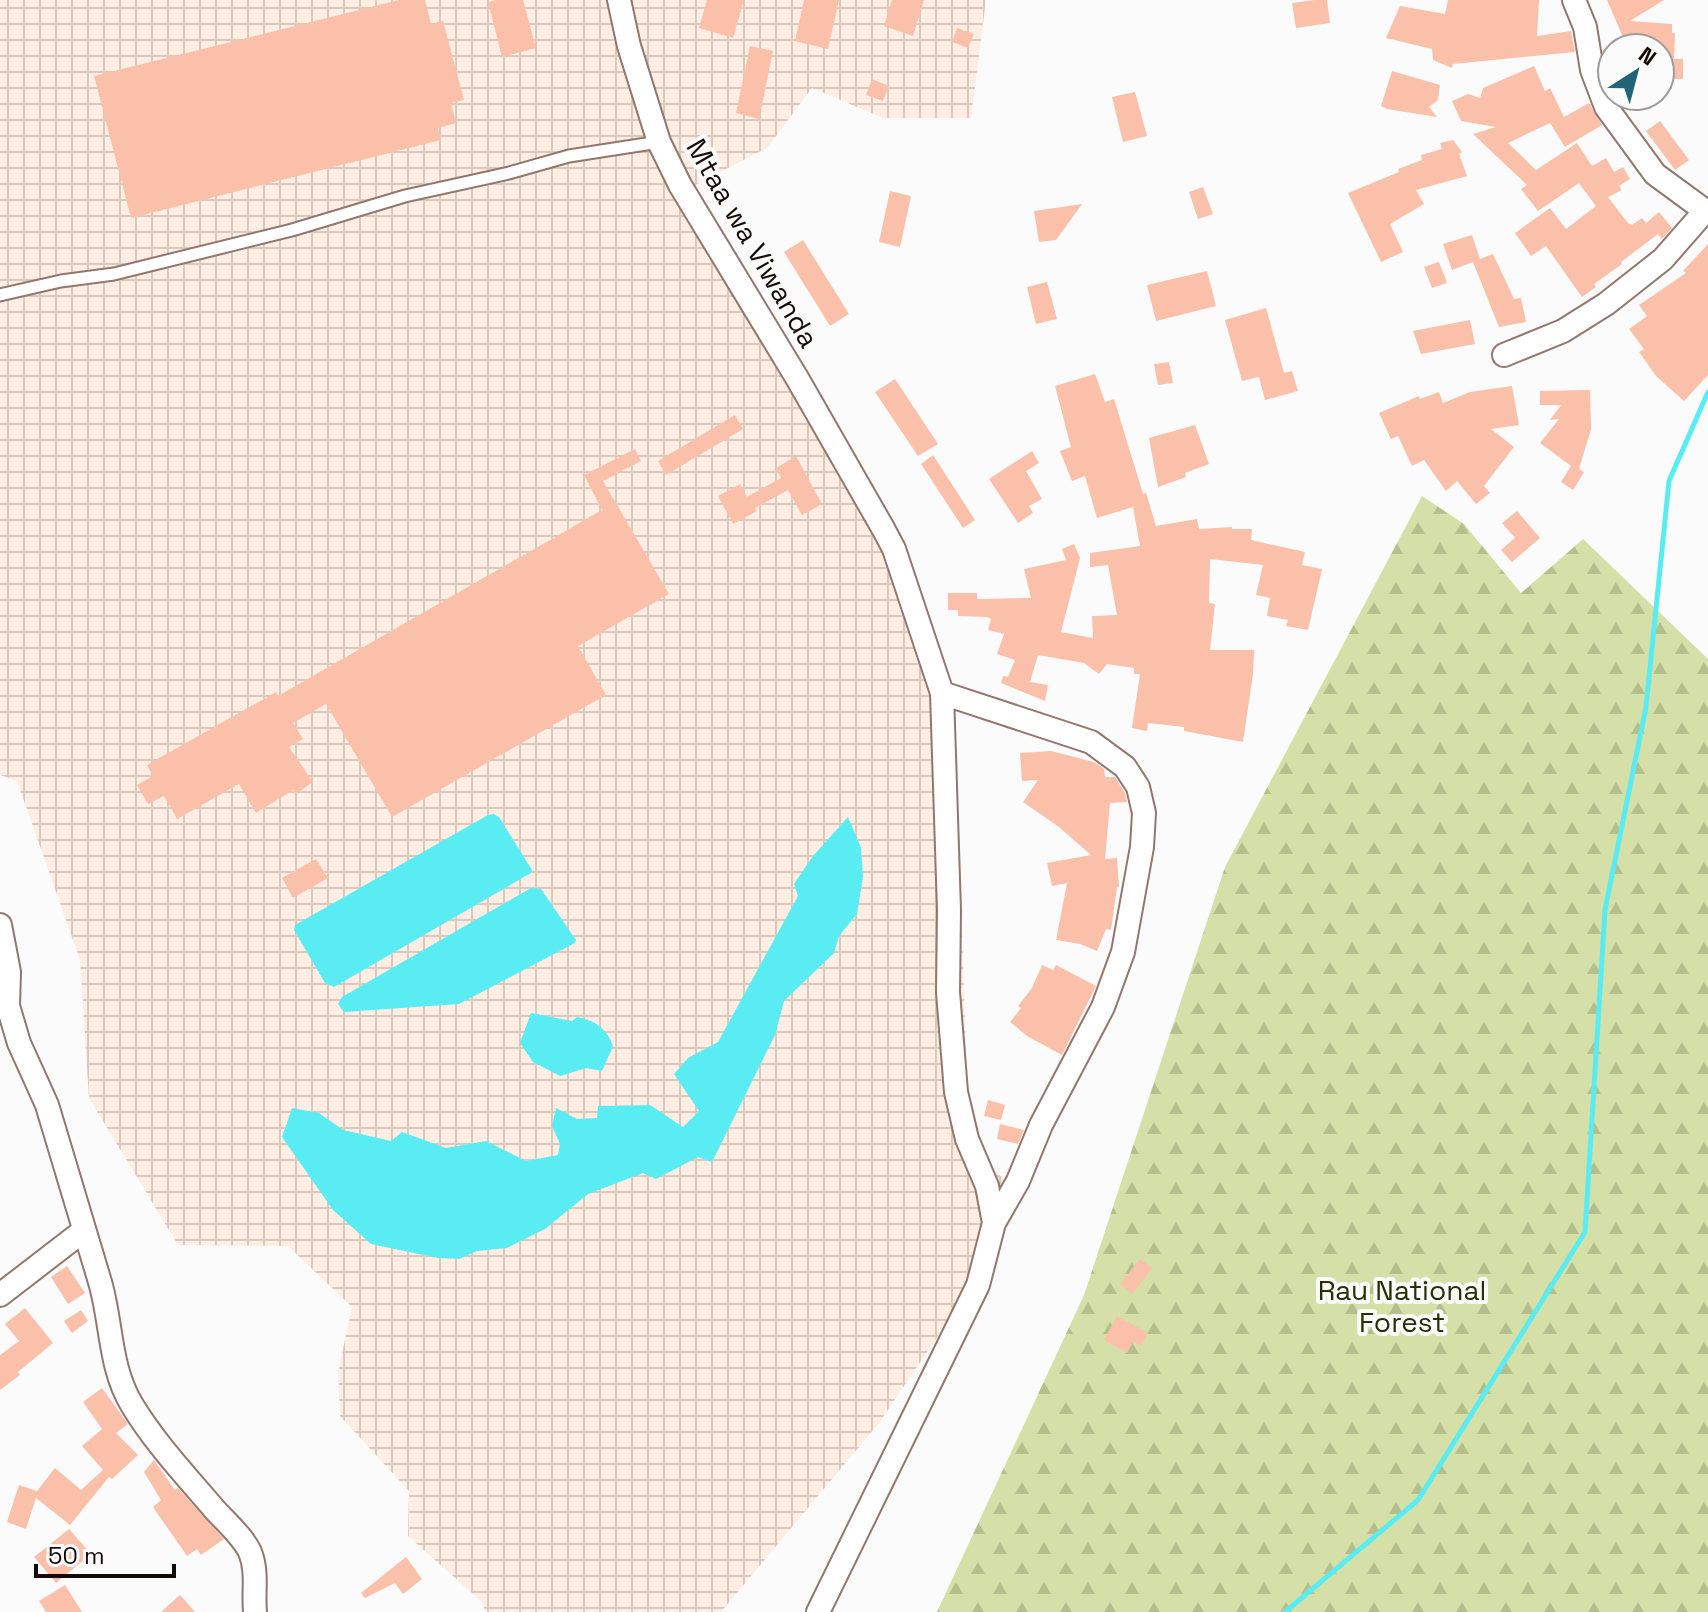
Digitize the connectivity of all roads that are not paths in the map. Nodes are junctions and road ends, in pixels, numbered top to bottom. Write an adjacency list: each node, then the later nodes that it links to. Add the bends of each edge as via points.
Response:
1 (619, 0): 3 (street, Mtaa wa Viwanda)
2 (1574, 0): 4 (street, via 1606,107 1655,174)
3 (659, 142): 5 (lane, via 569,156 114,274); 7 (street, Mtaa wa Viwanda, via 894,549)
4 (1706, 212): 6 (street, via 1663,259 1606,304 1563,331)
5 (0, 295)
6 (1504, 355)
7 (942, 693): 9 (street, Mtaa wa Viwanda, via 948,992 956,1092); 9 (street, via 1091,742 1125,767 1138,787 1144,813 1123,952 1103,1007)
8 (0, 925): 10 (street, via 9,972 8,1006 47,1105)
9 (994, 1223): 13 (street, via 978,1285)
10 (83, 1231): 11 (street); 12 (street, via 107,1308 119,1381 163,1450 248,1548 256,1576)
11 (0, 1295)
12 (255, 1612)
13 (818, 1612)

